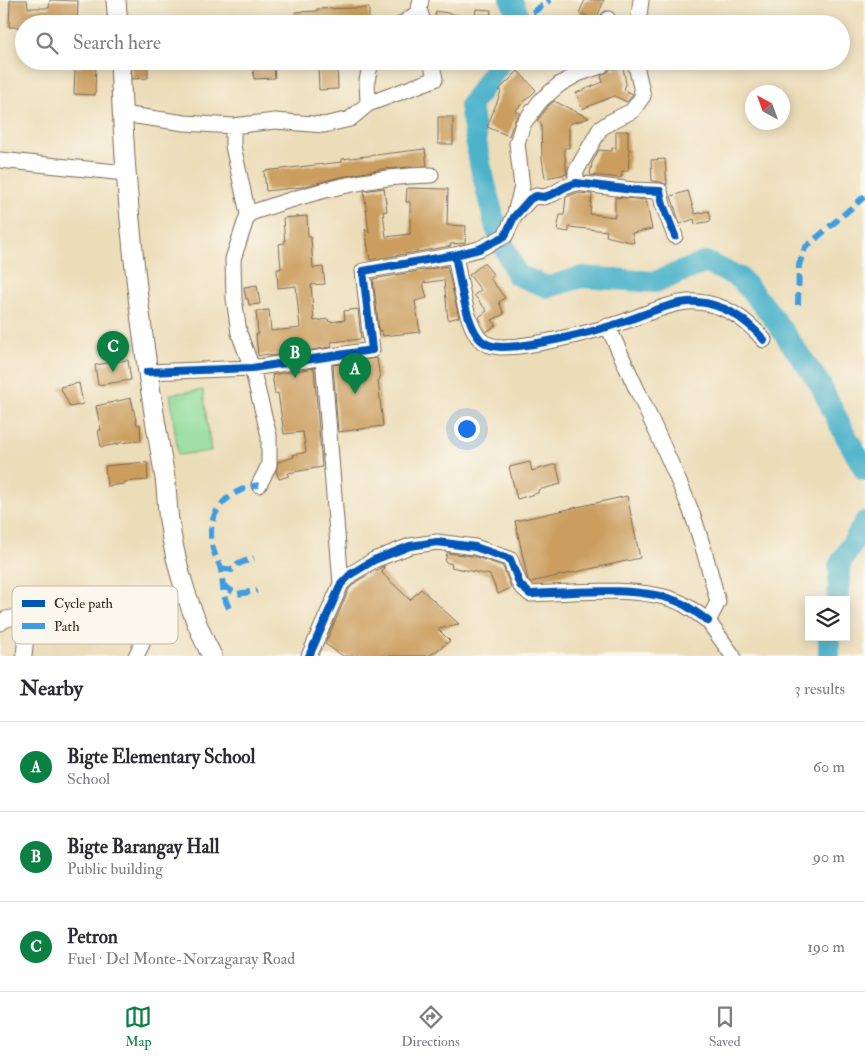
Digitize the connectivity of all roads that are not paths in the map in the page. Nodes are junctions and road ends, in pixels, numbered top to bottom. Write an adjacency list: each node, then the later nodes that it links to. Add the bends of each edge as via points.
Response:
1 (116, 0): 3 (main road)
2 (641, 0): 4 (street)
3 (117, 15)
4 (639, 15)
5 (120, 70): 11 (main road)
6 (369, 70): 10 (street)
7 (433, 70): 10 (street, via 435,79)
8 (590, 70): 18 (street, via 554,89 523,124 517,143 522,187)
9 (637, 70): 16 (street, via 643,96 632,111 600,129 576,171)
10 (368, 104): 12 (street, via 350,119 324,125 275,121)
11 (122, 114): 12 (street); 14 (main road)
12 (233, 126): 17 (street, via 233,146)
13 (0, 160): 14 (street)
14 (125, 173): 25 (main road)
15 (430, 174): 17 (street, via 403,175 317,191)
16 (576, 183): 18 (street, via 553,194 530,199); 19 (street, via 660,191)
17 (248, 214): 24 (street, via 234,259 234,298 239,333)
18 (514, 217): 20 (street, via 505,236 478,249)
19 (675, 236)
20 (455, 255): 21 (street, via 467,309 475,333 483,342 495,346 534,344); 23 (street, via 363,271 372,350)
21 (608, 326): 22 (street, via 675,305 696,302 738,315); 31 (street, via 657,430 709,564 718,602)
22 (764, 340)
23 (323, 357): 24 (street); 27 (street)
24 (252, 368): 25 (street); 26 (street, via 269,436 269,465)
25 (147, 372): 28 (main road, via 169,520)
26 (259, 484)
27 (340, 584): 31 (street, via 374,560 410,546 437,542 475,547 510,559 520,585 530,594 595,592 654,595 682,604); 36 (street)
28 (185, 594): 29 (street); 35 (main road)
29 (178, 595)
30 (12, 618): 32 (street)
31 (708, 621): 37 (street)
32 (0, 623)
33 (142, 644): 34 (street)
34 (136, 656)
35 (212, 656)
36 (309, 656)
37 (733, 656)

